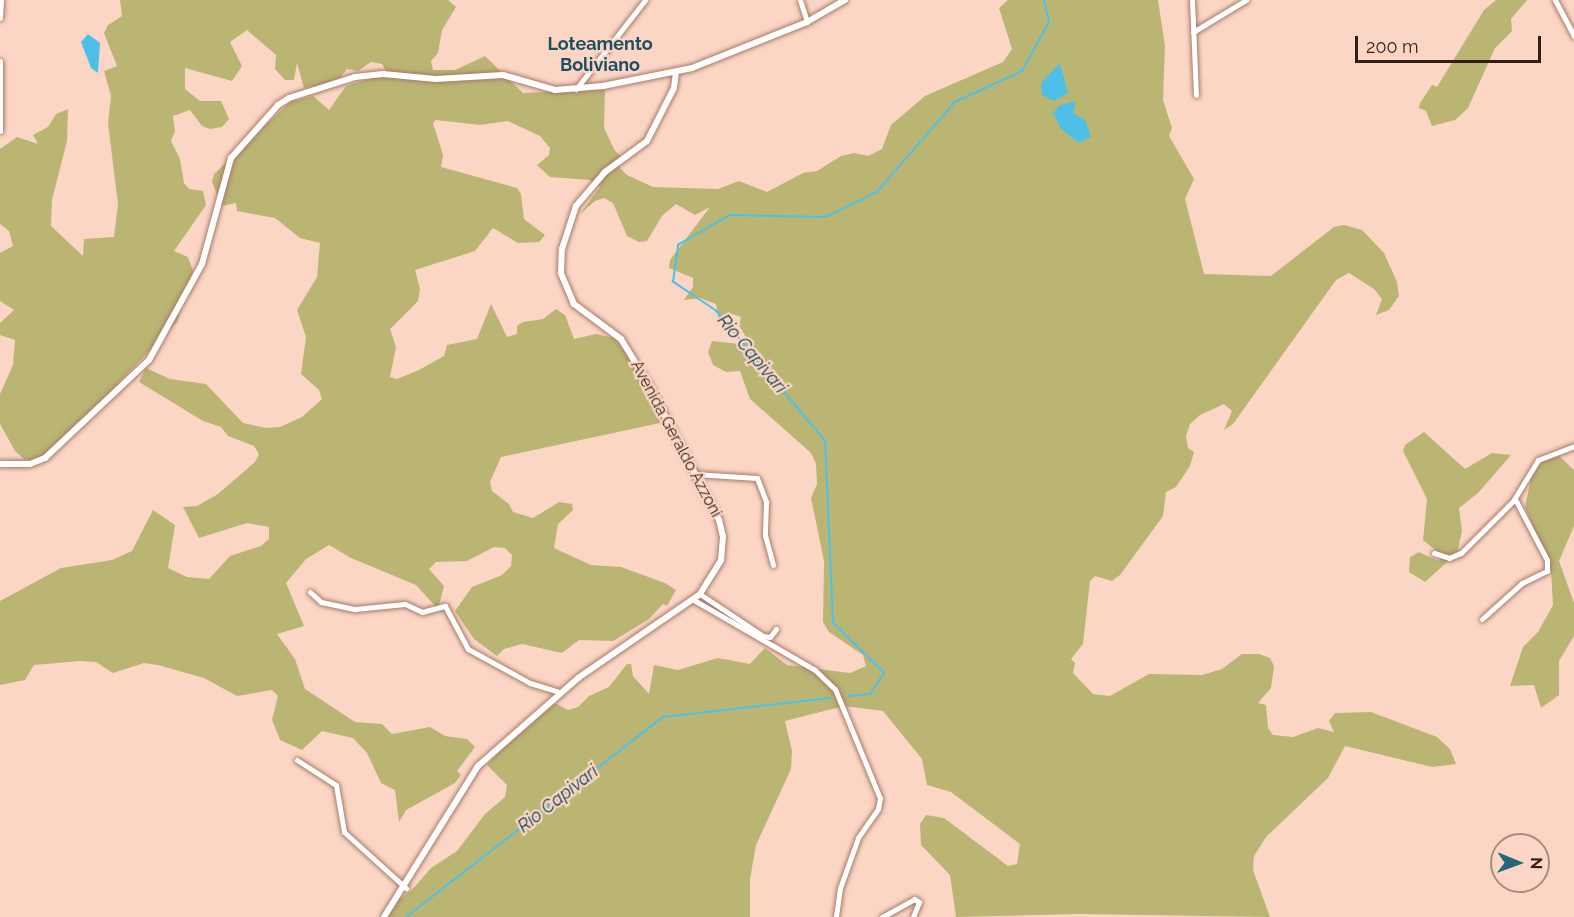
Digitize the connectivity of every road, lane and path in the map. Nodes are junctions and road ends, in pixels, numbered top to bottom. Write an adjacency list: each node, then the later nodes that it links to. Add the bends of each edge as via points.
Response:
1 (1, 0): 8 (street)
2 (645, 0): 14 (street)
3 (800, 0): 9 (street)
4 (845, 0): 9 (street)
5 (1192, 0): 10 (street)
6 (1246, 0): 10 (street)
7 (1555, 0): 11 (street)
8 (0, 18)
9 (807, 22): 13 (street)
10 (1193, 32): 15 (street)
11 (1574, 36)
12 (0, 61): 16 (street)
13 (676, 72): 14 (street, via 656,72); 19 (street, Avenida Geraldo Azzoni, via 674,88 646,141 605,172 576,206 565,240 561,273 574,304 604,323 628,348)
14 (575, 91): 18 (street, via 543,87 503,75 436,79 383,74 345,80 281,103 231,158 202,264 149,360 45,458 30,464)
15 (1196, 94)
16 (0, 131)
17 (1574, 446): 20 (street, via 1538,460)
18 (0, 464)
19 (695, 474): 22 (street, via 757,478 766,502 765,535); 24 (street, Avenida Geraldo Azzoni, via 719,520 723,537 721,560)
20 (1515, 499): 21 (street, via 1461,553 1449,558); 26 (street, via 1548,571 1522,583)
21 (1434, 553)
22 (773, 565)
23 (310, 592): 28 (street, via 321,602 355,609 405,604 422,612 445,606 468,649 530,683)
24 (700, 594): 25 (street, Avenida Geraldo Azzoni); 27 (street, via 763,636 770,637)
25 (692, 599): 28 (street, Avenida Geraldo Azzoni); 32 (street, via 816,670 835,689 880,798 878,809 858,838 840,888)
26 (1482, 619)
27 (776, 629)
28 (560, 692): 30 (street, Avenida Geraldo Azzoni, via 478,766)
29 (297, 760): 30 (street, via 336,785 344,832)
30 (406, 888): 31 (street, Avenida Geraldo Azzoni)
31 (384, 917)
32 (836, 917)
33 (882, 917): 34 (street, via 914,899 919,903)
34 (913, 917)

